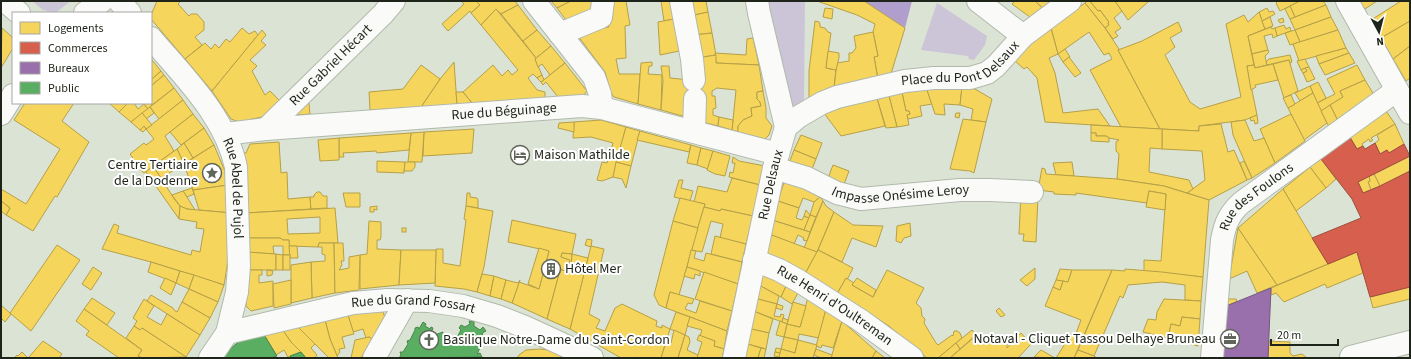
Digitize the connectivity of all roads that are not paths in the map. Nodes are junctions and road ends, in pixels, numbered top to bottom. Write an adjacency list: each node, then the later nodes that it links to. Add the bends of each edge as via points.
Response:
1 (5, 1): 12 (street)
2 (102, 1): 13 (street)
3 (120, 1): 14 (street)
4 (394, 1): 23 (street, Rue Gabriel Hécart)
5 (534, 1): 15 (street)
6 (603, 1): 15 (street, via 601,17)
7 (681, 1): 24 (street, via 692,59)
8 (757, 1): 22 (street)
9 (978, 1): 16 (street)
10 (1070, 1): 16 (street, Place du Pont Delsaux)
11 (1347, 1): 19 (street)
12 (18, 12)
13 (86, 12)
14 (129, 12)
15 (560, 34): 20 (street, via 594,77)
16 (1023, 36): 22 (street, Place du Pont Delsaux, via 987,73 970,78 923,79 892,83 832,99 798,117)
17 (152, 39): 25 (street, Rue Abel de Pujol, via 202,99)
18 (12, 97): 21 (street)
19 (1405, 99): 38 (street, Rue des Foulons, via 1241,203 1229,216 1222,240)
20 (602, 108): 23 (street, Rue du Béguinage, via 582,106); 24 (street, Rue du Béguinage)
21 (1, 114)
22 (786, 127): 26 (street, Rue Delsaux)
23 (266, 129): 25 (street, Rue du Béguinage)
24 (694, 131): 26 (street, Rue du Béguinage)
25 (225, 134): 30 (street, Rue Abel de Pujol, via 236,167 239,266 237,292)
26 (776, 161): 27 (street, Impasse Onésime Leroy, via 837,193 861,199 960,190); 28 (street, Rue Delsaux)
27 (1032, 192)
28 (754, 260): 32 (street, Rue Henri d'Oultreman, via 799,281 860,320); 37 (street, Rue Delsaux)
29 (407, 300): 30 (street, Rue du Grand Fossart, via 353,303); 35 (street); 36 (street, Rue du Grand Fossart, via 480,310 526,327)
30 (227, 333): 34 (street, Rue Abel de Pujol)
31 (1410, 342): 33 (street)
32 (910, 357)
33 (1351, 357)
34 (210, 358)
35 (374, 358)
36 (592, 358)
37 (734, 358)
38 (1212, 358)

